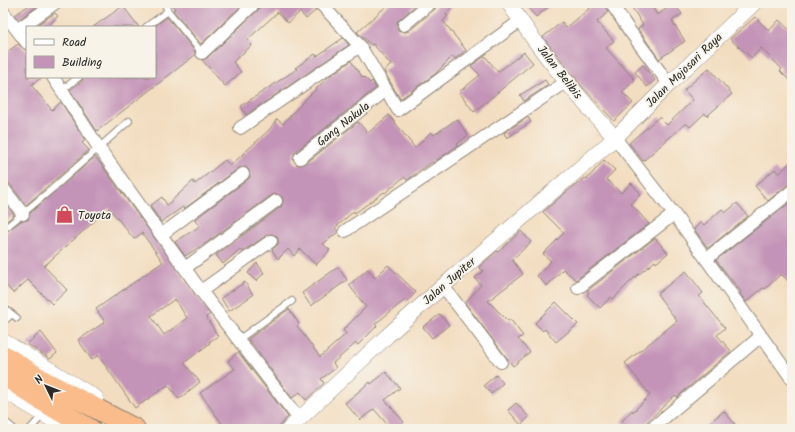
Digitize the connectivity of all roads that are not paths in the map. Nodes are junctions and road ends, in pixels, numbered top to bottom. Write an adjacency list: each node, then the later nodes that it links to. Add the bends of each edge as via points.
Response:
1 (55, 3): 14 (street)
2 (168, 3): 9 (lane)
3 (255, 3): 17 (street)
4 (320, 3): 16 (street)
5 (430, 3): 12 (street)
6 (509, 3): 11 (street, Jalan Belibis)
7 (611, 3): 21 (street)
8 (754, 3): 21 (street, Jalan Mojosari Raya)
9 (168, 11): 13 (lane); 17 (lane)
10 (3, 12): 14 (street)
11 (520, 21): 20 (street, Jalan Belibis); 23 (street, via 398,110)
12 (404, 25)
13 (147, 26)
14 (17, 30): 15 (street)
15 (26, 42)
16 (360, 46): 23 (street); 25 (street)
17 (202, 54)
18 (54, 78): 22 (street)
19 (79, 78): 22 (lane)
20 (566, 82): 26 (street, Jalan Belibis); 36 (street)
21 (669, 84): 26 (street, Jalan Mojosari Raya)
22 (62, 90): 27 (street)
23 (386, 90): 28 (street, Gang Nakula)
24 (129, 121): 27 (lane)
25 (240, 128)
26 (615, 138): 34 (street); 41 (street, Jalan Jupiter)
27 (99, 148): 33 (lane); 37 (street)
28 (300, 158)
29 (243, 174): 37 (street)
30 (3, 188): 33 (street)
31 (792, 191): 39 (street)
32 (276, 201): 40 (street)
33 (23, 214): 35 (lane)
34 (674, 214): 39 (street); 42 (street)
35 (3, 230)
36 (345, 231)
37 (161, 235): 40 (street)
38 (271, 241): 43 (street)
39 (706, 259): 47 (street)
40 (185, 268): 43 (street)
41 (443, 286): 51 (street); 57 (street, Jalan Jupiter)
42 (578, 288)
43 (201, 291): 48 (street)
44 (292, 301): 48 (lane)
45 (3, 307): 46 (lane, via 14,317)
46 (3, 322)
47 (761, 336): 53 (street); 64 (street)
48 (238, 340): 57 (street)
49 (3, 341): 63 (street, via 122,412)
50 (3, 355): 62 (highway, via 44,381)
51 (500, 362)
52 (3, 375): 61 (highway)
53 (792, 379)
54 (3, 390): 55 (street)
55 (43, 415): 59 (lane); 60 (street)
56 (3, 420): 58 (lane)
57 (294, 424)
58 (14, 429)
59 (30, 429)
60 (68, 429)
61 (90, 429)
62 (135, 429)
63 (144, 429)
64 (651, 429)

